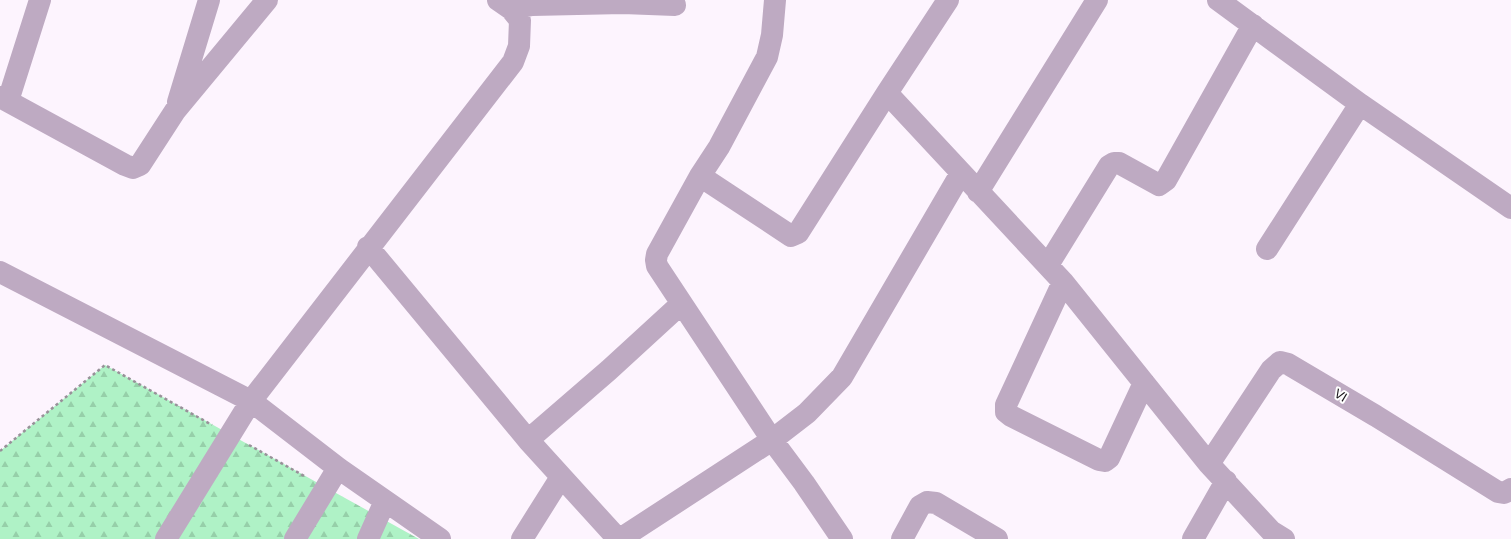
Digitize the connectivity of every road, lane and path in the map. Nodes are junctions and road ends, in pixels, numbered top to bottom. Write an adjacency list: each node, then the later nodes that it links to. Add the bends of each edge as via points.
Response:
1 (40, 0): 12 (street)
2 (209, 0): 14 (street)
3 (267, 0): 14 (street)
4 (775, 0): 16 (street, via 767,58 719,147)
5 (948, 0): 11 (street)
6 (1097, 0): 17 (street)
7 (1218, 0): 10 (street)
8 (504, 4): 9 (street); 19 (street, via 520,20 519,46 513,62)
9 (675, 5)
10 (1253, 25): 13 (street); 21 (street, via 1166,180 1158,185 1114,162 1109,166)
11 (887, 93): 15 (street); 16 (street, via 798,233 791,236)
12 (4, 99): 14 (street, via 132,168 140,165)
13 (1360, 104): 18 (street); 20 (street)
14 (175, 111)
15 (961, 172): 17 (street); 28 (street, via 842,377 807,413)
16 (700, 176): 24 (street, via 656,260 657,266)
17 (978, 192): 21 (street)
18 (1511, 208)
19 (368, 247): 26 (street); 27 (street)
20 (1268, 249)
21 (1048, 265): 23 (street)
22 (0, 272): 26 (street)
23 (1063, 282): 25 (street); 25 (street, via 1006,405 1006,412 1092,457 1105,461 1109,458)
24 (681, 304): 27 (street); 28 (street)
25 (1144, 383): 29 (street)
26 (251, 401): 30 (street); 37 (street)
27 (528, 440): 31 (street)
28 (772, 440): 42 (street); 43 (street)
29 (1209, 464): 32 (street); 33 (street, VI, via 1271,370 1280,362 1288,364 1349,400 1498,492 1504,493)
30 (338, 468): 34 (street); 38 (street)
31 (561, 477): 41 (street); 42 (street)
32 (1226, 481): 36 (street); 46 (street)
33 (1509, 490)
34 (385, 501): 35 (street); 39 (street)
35 (419, 533): 40 (street)
36 (1274, 536)
37 (166, 539)
38 (295, 539)
39 (368, 539)
40 (440, 539)
41 (522, 539)
42 (619, 539)
43 (842, 539)
44 (902, 539): 45 (street, via 920,506 927,502 936,504)
45 (997, 539)
46 (1193, 539)

